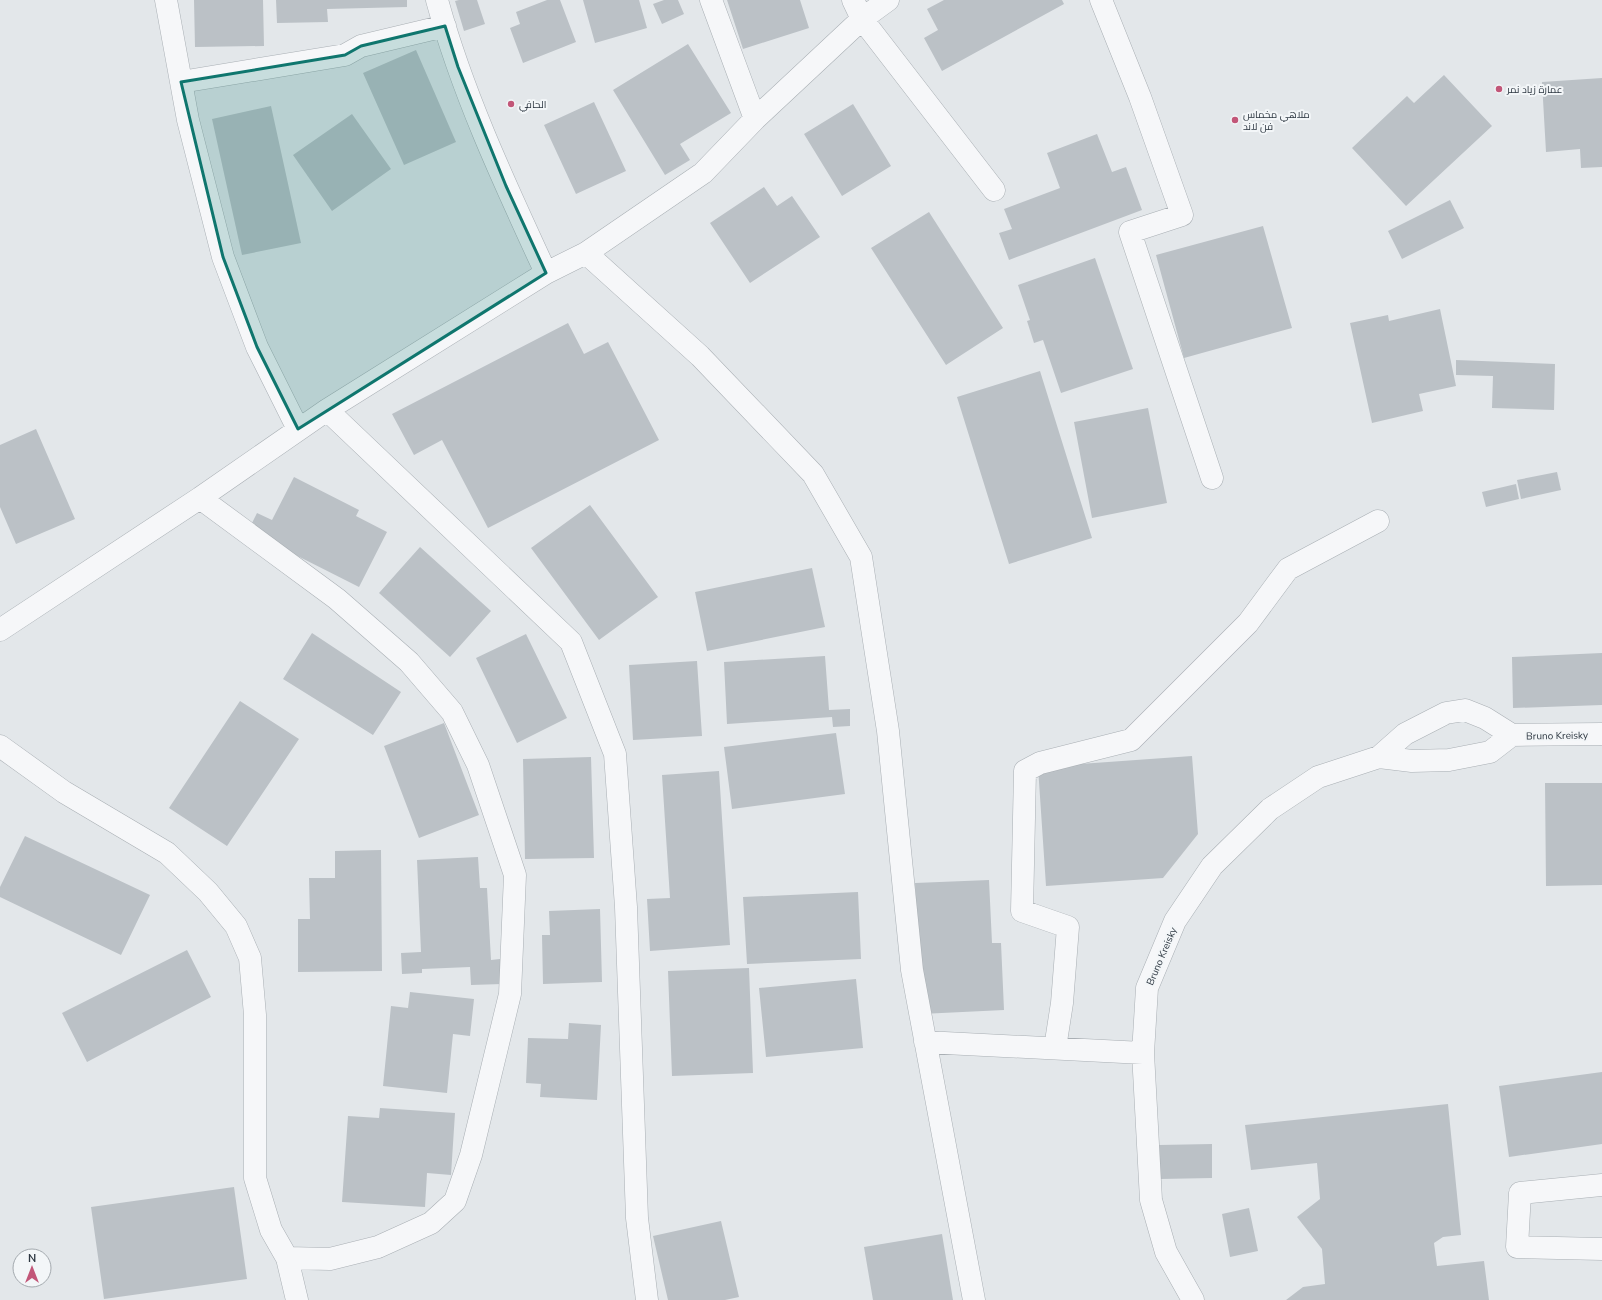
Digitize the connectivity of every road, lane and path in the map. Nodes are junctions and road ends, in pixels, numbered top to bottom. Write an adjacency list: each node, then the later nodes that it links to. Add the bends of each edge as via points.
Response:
1 (166, 0): 8 (street)
2 (437, 0): 7 (street)
3 (711, 0): 9 (street)
4 (888, 0): 6 (street)
5 (1101, 0): 15 (street, via 1140,97 1182,215 1130,232)
6 (857, 9): 9 (street); 10 (street)
7 (445, 26): 8 (street, via 361,46 345,55); 12 (street, via 458,67 506,186)
8 (181, 82): 14 (street, via 188,120 223,257 257,348)
9 (755, 119): 11 (street, via 703,173)
10 (994, 190)
11 (586, 253): 12 (street); 23 (street, via 700,356 813,474 861,557 888,731 912,970)
12 (546, 273): 13 (street)
13 (327, 410): 14 (street); 30 (street, via 571,642 615,754 626,907 637,1218)
14 (298, 429): 16 (street)
15 (1212, 478)
16 (200, 498): 18 (street); 28 (street, via 338,599 409,662 452,712 478,765 515,875 510,994 471,1155 455,1201 431,1224 378,1248 330,1259)
17 (1378, 521): 24 (street, via 1288,569 1248,623 1131,740 1040,763 1025,771 1022,910 1068,927 1062,1003)
18 (0, 630)
19 (1602, 734): 20 (street, Bruno Kreisky)
20 (1512, 736): 22 (street, via 1490,752 1449,760 1412,761); 22 (street, via 1485,718 1465,710 1446,713 1405,734)
21 (0, 746): 28 (street, via 64,792 167,853 208,892 236,926 250,958 253,993 255,1178 271,1230)
22 (1379, 757): 25 (street, Bruno Kreisky, via 1318,777 1270,809 1212,866 1175,921 1147,988)
23 (925, 1042): 24 (street); 31 (street)
24 (1055, 1048): 25 (street)
25 (1143, 1053): 32 (street, Bruno Kreisky, via 1151,1200 1166,1252)
26 (1602, 1186): 27 (street, via 1520,1193 1517,1246)
27 (1602, 1249)
28 (287, 1258): 29 (street)
29 (297, 1300)
30 (647, 1300)
31 (974, 1300)
32 (1193, 1300)

